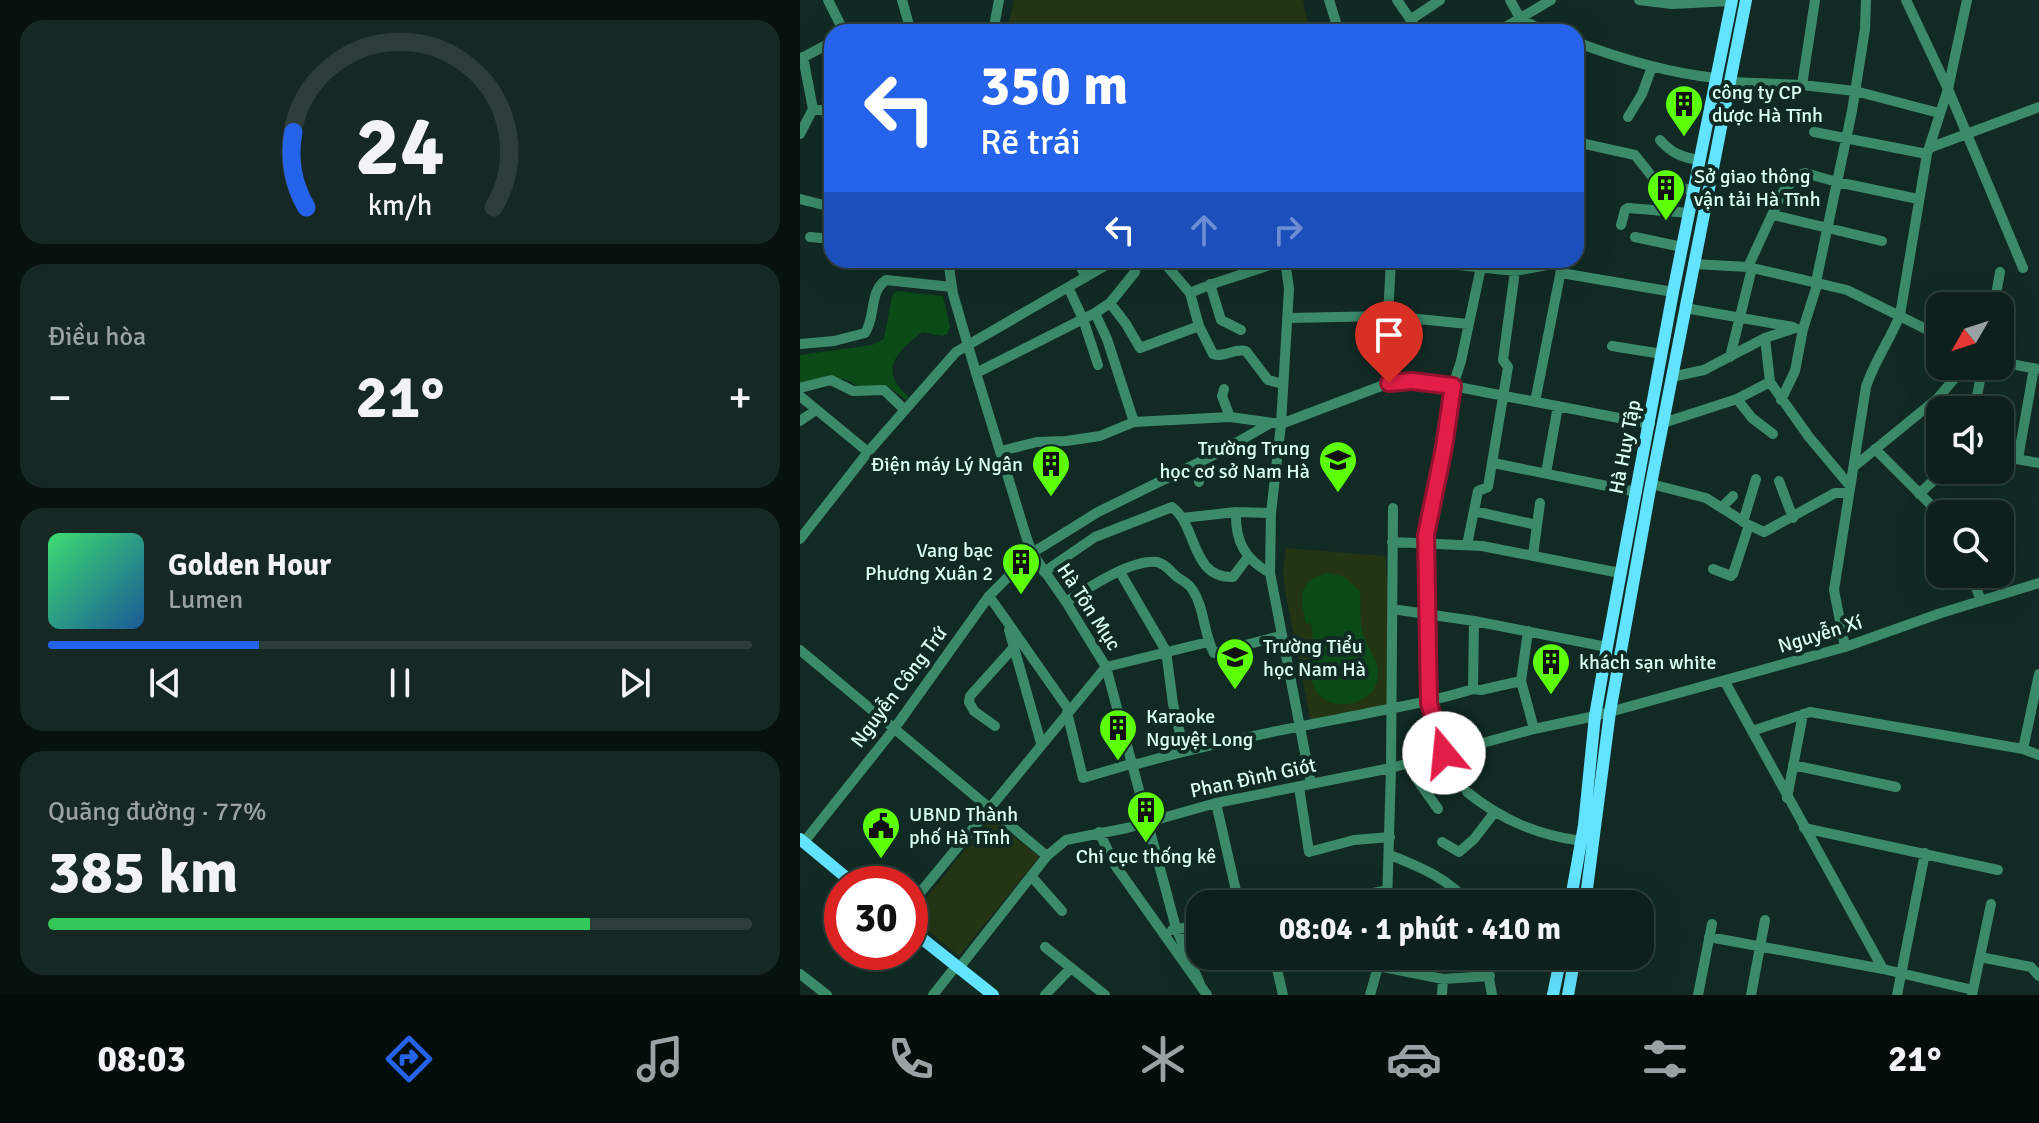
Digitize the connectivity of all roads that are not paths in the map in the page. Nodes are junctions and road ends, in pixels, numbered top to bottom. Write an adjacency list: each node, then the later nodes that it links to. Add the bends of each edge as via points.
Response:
1 (828, 0): 18 (street)
2 (902, 0): 19 (street)
3 (999, 0): 20 (street)
4 (1329, 0): 21 (street)
5 (1397, 0): 17 (street)
6 (1440, 0): 17 (street)
7 (1510, 0): 16 (street)
8 (1551, 0): 16 (street)
9 (1639, 0): 15 (street)
10 (1746, 0): 30 (main road, Hà Huy Tập)
11 (1815, 0): 31 (street)
12 (1866, 0): 33 (street)
13 (1906, 0): 32 (street)
14 (1967, 0): 32 (street)
15 (1732, 1): 29 (main road, Hà Huy Tập)
16 (1520, 18): 23 (street); 24 (street)
17 (1410, 20): 22 (street)
18 (840, 24)
19 (909, 24)
20 (994, 24)
21 (1336, 24)
22 (1413, 24)
23 (1510, 24)
24 (1531, 24)
25 (1584, 45): 28 (street)
26 (824, 46): 27 (street)
27 (802, 58): 35 (street)
28 (1652, 67): 29 (street); 38 (street)
29 (1716, 78): 46 (main road, Hà Huy Tập)
30 (1731, 82): 31 (street); 61 (main road, Hà Huy Tập)
31 (1802, 85): 33 (street)
32 (1948, 89): 37 (street); 41 (street)
33 (1855, 91): 37 (street); 42 (street)
34 (2039, 107): 41 (street)
35 (813, 109): 36 (street); 40 (street)
36 (824, 111)
37 (1939, 113): 45 (street)
38 (1628, 117)
39 (1814, 132): 42 (street)
40 (800, 134)
41 (1968, 135): 45 (street); 76 (street)
42 (1846, 139): 45 (street); 47 (street)
43 (1660, 140): 46 (street, via 1669,150)
44 (1584, 144): 48 (street, via 1635,155 1654,179)
45 (1928, 151): 50 (street)
46 (1700, 160): 48 (main road, Hà Huy Tập)
47 (1837, 182): 50 (street); 53 (street, via 1805,173 1797,176); 55 (street)
48 (1693, 191): 52 (main road, Hà Huy Tập)
49 (800, 199): 51 (street)
50 (1918, 199): 90 (street)
51 (824, 205)
52 (1689, 213): 54 (street, via 1628,208); 60 (main road, Hà Huy Tập)
53 (1773, 215): 55 (street); 62 (street)
54 (1621, 225)
55 (1828, 229): 59 (street); 80 (street)
56 (810, 237): 58 (street)
57 (1635, 237): 60 (street)
58 (824, 238)
59 (1882, 241)
60 (1682, 247): 84 (main road, Hà Huy Tập)
61 (1693, 264): 62 (street); 88 (main road, Hà Huy Tập)
62 (1750, 267): 80 (street); 92 (street)
63 (949, 268): 82 (street, Hà Tôn Mục)
64 (1081, 268): 79 (street)
65 (1101, 268): 79 (street)
66 (1134, 268): 87 (street)
67 (1169, 268): 86 (street)
68 (1259, 268): 81 (street)
69 (1285, 268): 93 (street)
70 (1391, 268): 91 (street)
71 (1481, 268): 95 (street)
72 (1490, 268): 77 (street)
73 (1538, 268): 77 (street)
74 (1561, 268): 122 (street)
75 (1574, 268): 84 (street)
76 (2023, 268)
77 (1515, 271): 119 (street, via 1503,360 1508,367)
78 (2000, 272): 85 (street)
79 (1086, 277): 83 (street)
80 (1817, 282): 90 (street); 97 (street)
81 (1210, 284): 86 (street); 99 (street, via 1221,320)
82 (952, 287): 101 (street, via 886,280 877,289 865,333); 102 (street, Hà Tôn Mục)
83 (1068, 287): 94 (street); 102 (street)
84 (1673, 292): 104 (main road, Hà Huy Tập)
85 (1996, 292)
86 (1190, 293): 96 (street)
87 (1110, 303): 89 (street); 96 (street, via 1140,348)
88 (1685, 308): 92 (street); 110 (main road, Hà Huy Tập)
89 (1095, 313): 94 (street); 128 (street)
90 (1900, 315): 98 (street); 140 (street, via 1866,387)
91 (1388, 316): 93 (street); 95 (street); 113 (street)
92 (1740, 317): 97 (street); 105 (street)
93 (1287, 318): 114 (street)
94 (1083, 319): 106 (street); 109 (street)
95 (1468, 324): 115 (street)
96 (1199, 326): 114 (street, via 1213,354 1246,351 1268,380)
97 (1799, 328): 100 (street); 121 (street, via 1795,371)
98 (1926, 329)
99 (1241, 330)
100 (1765, 338): 105 (street); 112 (street)
101 (800, 344)
102 (969, 344): 109 (street, Hà Tôn Mục); 124 (street)
103 (1612, 346): 104 (street)
104 (1662, 354): 129 (main road, Hà Huy Tập)
105 (1730, 357): 110 (street)
106 (1098, 365)
107 (2014, 365): 108 (street)
108 (2037, 369): 136 (street)
109 (976, 373): 133 (street, Hà Tôn Mục)
110 (1671, 377): 129 (main road, Hà Huy Tập)
111 (1953, 380): 132 (street)
112 (1770, 382): 120 (street); 121 (street)
113 (1389, 383): 115 (street); 130 (street, Nguyễn Công Trứ)
114 (1283, 384): 130 (street)
115 (1453, 386): 119 (street); 166 (street)
116 (800, 388): 124 (street, via 831,380 853,391 884,390)
117 (1224, 389): 126 (street)
118 (800, 396): 125 (street)
119 (1505, 396): 122 (street); 138 (street)
120 (1737, 399): 129 (street); 131 (street)
121 (1781, 400): 149 (street)
122 (1535, 402): 123 (street)
123 (1558, 406): 129 (street); 142 (street)
124 (904, 409): 134 (street)
125 (816, 410): 127 (street); 134 (street)
126 (1230, 417): 128 (street); 130 (street)
127 (800, 421)
128 (1134, 422): 133 (street, via 1100,436)
129 (1657, 423): 147 (main road, Hà Huy Tập); 150 (main road, Hà Huy Tập)
130 (1275, 424): 137 (street, Nguyễn Công Trứ); 143 (street)
131 (1773, 434)
132 (1875, 449): 140 (street); 151 (street)
133 (1001, 451): 168 (street, Hà Tôn Mục)
134 (868, 452): 164 (street)
135 (2014, 458): 136 (street)
136 (2018, 459): 139 (street)
137 (1202, 460): 146 (street); 168 (street, Nguyễn Công Trứ, via 1098,512)
138 (1493, 463): 142 (street); 157 (street, via 1488,487 1478,491)
139 (2039, 463)
140 (1856, 465): 149 (street)
141 (1245, 468): 143 (street)
142 (1546, 473): 150 (street)
143 (1276, 475): 159 (street)
144 (1756, 479): 162 (street)
145 (1779, 481): 161 (street)
146 (1199, 482)
147 (1651, 484): 155 (street, via 1691,492); 201 (main road, Hà Huy Tập)
148 (1930, 484): 151 (street)
149 (1850, 490): 161 (street); 190 (street, via 1834,590)
150 (1637, 492): 175 (main road, Hà Huy Tập)
151 (1919, 494): 153 (street)
152 (1733, 496): 155 (street)
153 (1926, 501)
154 (1540, 503): 163 (street)
155 (1722, 507): 162 (street)
156 (1393, 508): 165 (street)
157 (1474, 511): 163 (street); 167 (street)
158 (1236, 512): 159 (street); 160 (street); 170 (street, via 1235,530)
159 (1271, 513): 174 (street)
160 (1182, 518): 170 (street, via 1193,548 1215,574 1233,577); 172 (street, via 1172,507 1160,510 1095,537)
161 (1793, 518): 162 (street, via 1764,532)
162 (1746, 524): 171 (street, via 1733,574)
163 (1537, 525): 169 (street)
164 (800, 539)
165 (1392, 542): 166 (street); 181 (street)
166 (1427, 544): 167 (street); 182 (street)
167 (1467, 545): 169 (street)
168 (1032, 553): 172 (street, Hà Tôn Mục); 178 (street, Nguyễn Công Trứ)
169 (1533, 555): 175 (street)
170 (1248, 557): 174 (street)
171 (1713, 569)
172 (1044, 572): 180 (street, Hà Tôn Mục)
173 (1120, 572): 180 (street); 187 (street, via 1140,564 1163,564 1191,587); 192 (street)
174 (1270, 573): 186 (street)
175 (1620, 573): 189 (main road, Hà Huy Tập)
176 (2039, 583): 179 (street, Nguyễn Xí)
177 (1976, 588): 179 (street)
178 (989, 596): 183 (street); 206 (street, Nguyễn Công Trứ)
179 (1981, 601): 190 (street, Nguyễn Xí)
180 (1066, 602): 193 (street, Hà Tôn Mục)
181 (1392, 609): 182 (street); 199 (street)
182 (1429, 613): 184 (street); 198 (street)
183 (1006, 621): 188 (street); 200 (street)
184 (1474, 621): 185 (street); 197 (street)
185 (1528, 631): 189 (street); 195 (street)
186 (1280, 636): 187 (street, via 1214,653); 205 (street)
187 (1208, 642): 192 (street)
188 (1014, 647): 204 (street, via 970,696 974,711); 209 (street)
189 (1607, 647): 203 (main road, Hà Huy Tập)
190 (1845, 647): 196 (street, Nguyễn Xí)
191 (800, 650): 206 (street)
192 (1166, 651): 193 (street); 211 (street)
193 (1106, 667): 200 (street); 215 (street, Hà Tôn Mục)
194 (2039, 674): 210 (street)
195 (1521, 681): 197 (street); 207 (street)
196 (1725, 682): 201 (street, Nguyễn Xí); 208 (street)
197 (1473, 689): 198 (street)
198 (1429, 703): 199 (street); 212 (street)
199 (1390, 708): 205 (street); 217 (street)
200 (1068, 711): 209 (street); 215 (street, via 1083,778)
201 (1610, 712): 203 (street, Phan Đình Giót); 245 (main road, Hà Huy Tập)
202 (1803, 714): 208 (street); 210 (street); 216 (street)
203 (1595, 716): 207 (street, Phan Đình Giót); 231 (main road, Hà Huy Tập)
204 (995, 726)
205 (1299, 727): 211 (street); 218 (street)
206 (894, 729): 224 (street); 233 (street, Nguyễn Công Trứ)
207 (1534, 729): 212 (street, Phan Đình Giót)
208 (1752, 731): 222 (street)
209 (1041, 743): 224 (street)
210 (2023, 749): 213 (street)
211 (1184, 751): 215 (street)
212 (1444, 753): 214 (street, Phan Đình Giót)
213 (2039, 755)
214 (1409, 763): 217 (street, Phan Đình Giót); 225 (street)
215 (1134, 764): 227 (street, Hà Tôn Mục)
216 (1793, 765): 220 (street); 222 (street)
217 (1391, 768): 218 (street, Phan Đình Giót); 230 (street)
218 (1311, 784): 219 (street, Phan Đình Giót)
219 (1299, 787): 223 (street, Phan Đình Giót); 230 (street, via 1309,852)
220 (1896, 787)
221 (1467, 792): 226 (street)
222 (1787, 798): 228 (street)
223 (1216, 803): 227 (street, Phan Đình Giót); 241 (street)
224 (989, 808): 236 (street); 240 (street)
225 (1438, 809)
226 (1494, 813): 231 (street, via 1537,832); 232 (street, via 1459,852)
227 (1148, 821): 229 (street, Phan Đình Giót); 251 (street, Hà Tôn Mục)
228 (1804, 828): 234 (street); 261 (street)
229 (1099, 832): 236 (street, Phan Đình Giót, via 1066,840); 252 (street)
230 (1390, 837): 235 (street)
231 (1581, 841): 244 (main road, Hà Huy Tập)
232 (1442, 842)
233 (801, 843): 237 (main road)
234 (1925, 853): 238 (street); 268 (street)
235 (1390, 855): 242 (street); 243 (street)
236 (1047, 856): 239 (street, Phan Đình Giót)
237 (831, 866)
238 (1998, 870)
239 (1031, 876): 247 (street); 258 (street, Phan Đình Giót)
240 (928, 883)
241 (1236, 890)
242 (1388, 890)
243 (1455, 890)
244 (1572, 890)
245 (1587, 890)
246 (1991, 904): 257 (street)
247 (1062, 911)
248 (1765, 920): 255 (street)
249 (1712, 924): 253 (street)
250 (1186, 927): 251 (street)
251 (1176, 928): 252 (street); 272 (street, Hà Tôn Mục)
252 (1162, 933): 272 (street)
253 (1709, 937): 255 (street); 286 (street)
254 (928, 944): 258 (main road)
255 (1760, 946): 261 (street); 287 (street)
256 (1045, 947): 259 (street)
257 (1980, 957): 260 (street); 273 (street)
258 (957, 967): 275 (street, Phan Đình Giót); 276 (main road)
259 (1071, 968): 277 (street); 278 (street)
260 (2036, 968)
261 (1883, 969): 268 (street)
262 (1277, 970): 280 (street)
263 (1377, 970): 281 (street)
264 (1412, 970): 271 (street)
265 (1488, 970): 270 (street)
266 (1558, 970): 284 (main road)
267 (1572, 970): 285 (main road)
268 (1901, 973): 273 (street); 288 (street)
269 (800, 974): 274 (street)
270 (1490, 976): 271 (street); 283 (street)
271 (1443, 979): 282 (street)
272 (1200, 984): 279 (street)
273 (1972, 992)
274 (827, 995)
275 (933, 995)
276 (993, 995)
277 (1045, 995)
278 (1105, 995)
279 (1207, 995)
280 (1283, 995)
281 (1370, 995)
282 (1442, 995)
283 (1492, 995)
284 (1553, 995)
285 (1568, 995)
286 (1698, 995)
287 (1754, 995)
288 (1897, 995)

